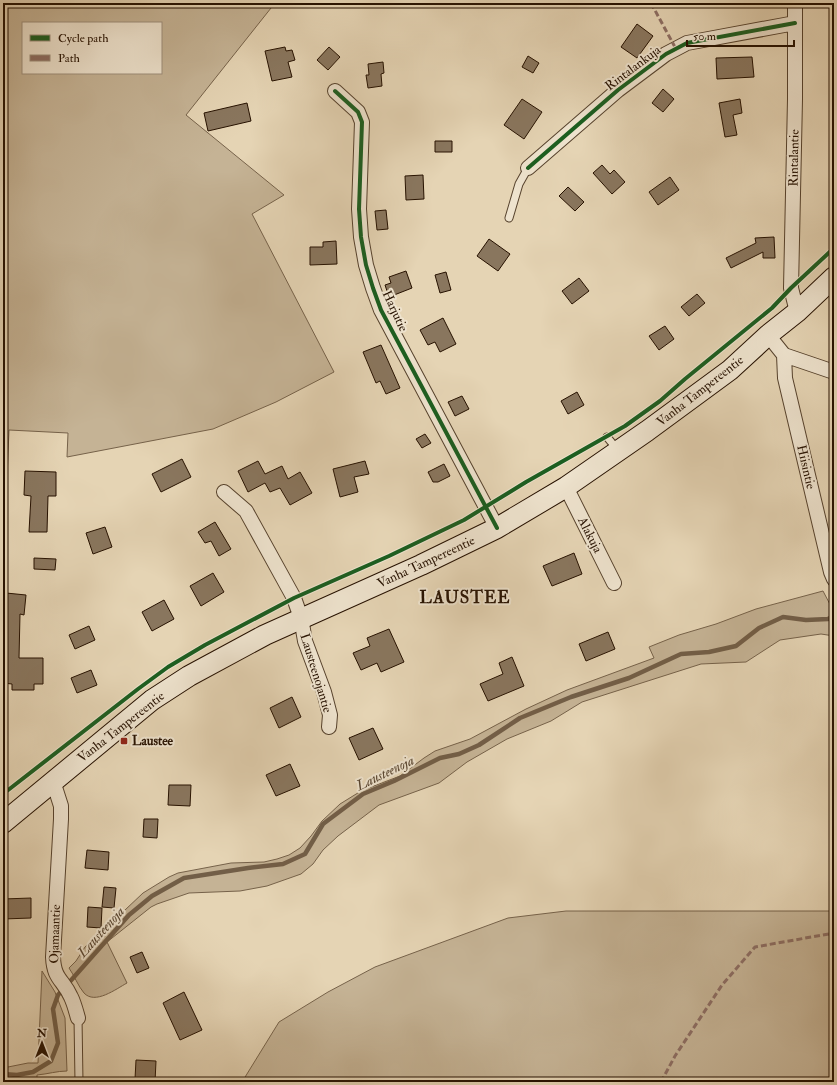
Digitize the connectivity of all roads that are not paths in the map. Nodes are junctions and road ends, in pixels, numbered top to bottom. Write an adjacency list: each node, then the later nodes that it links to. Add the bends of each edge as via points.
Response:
1 (795, 3): 2 (street, Rintalantie)
2 (795, 23): 4 (street, Rintalankuja, via 687,43 666,54 618,90); 7 (street, Rintalantie, via 791,288)
3 (335, 91): 13 (street, Harjutie, via 358,112 362,122 359,209 361,237 366,265 381,310)
4 (528, 168): 5 (lane, Rintalankuja, via 518,184)
5 (509, 218)
6 (834, 277): 7 (main road, Vanha Tampereentie)
7 (797, 312): 8 (main road, Vanha Tampereentie)
8 (768, 336): 9 (street); 11 (main road, Vanha Tampereentie, via 730,370 612,444)
9 (784, 355): 10 (street); 14 (street, Hiisintie, via 785,378)
10 (834, 372)
11 (566, 487): 13 (main road, Vanha Tampereentie); 15 (street, Alakuja)
12 (224, 492): 16 (street, Lausteenojantie, via 246,511 294,598)
13 (497, 528): 16 (main road, Vanha Tampereentie)
14 (834, 579)
15 (614, 583)
16 (301, 618): 17 (street, Lausteenojantie, via 305,641 330,715); 18 (main road, Vanha Tampereentie, via 189,676 152,700)
17 (329, 727)
18 (53, 781): 19 (main road, Vanha Tampereentie); 20 (street, Ojamaantie, via 61,806 54,968 71,996)
19 (3, 823)
20 (78, 1018): 21 (lane, Ojamaantie)
21 (79, 1082)

